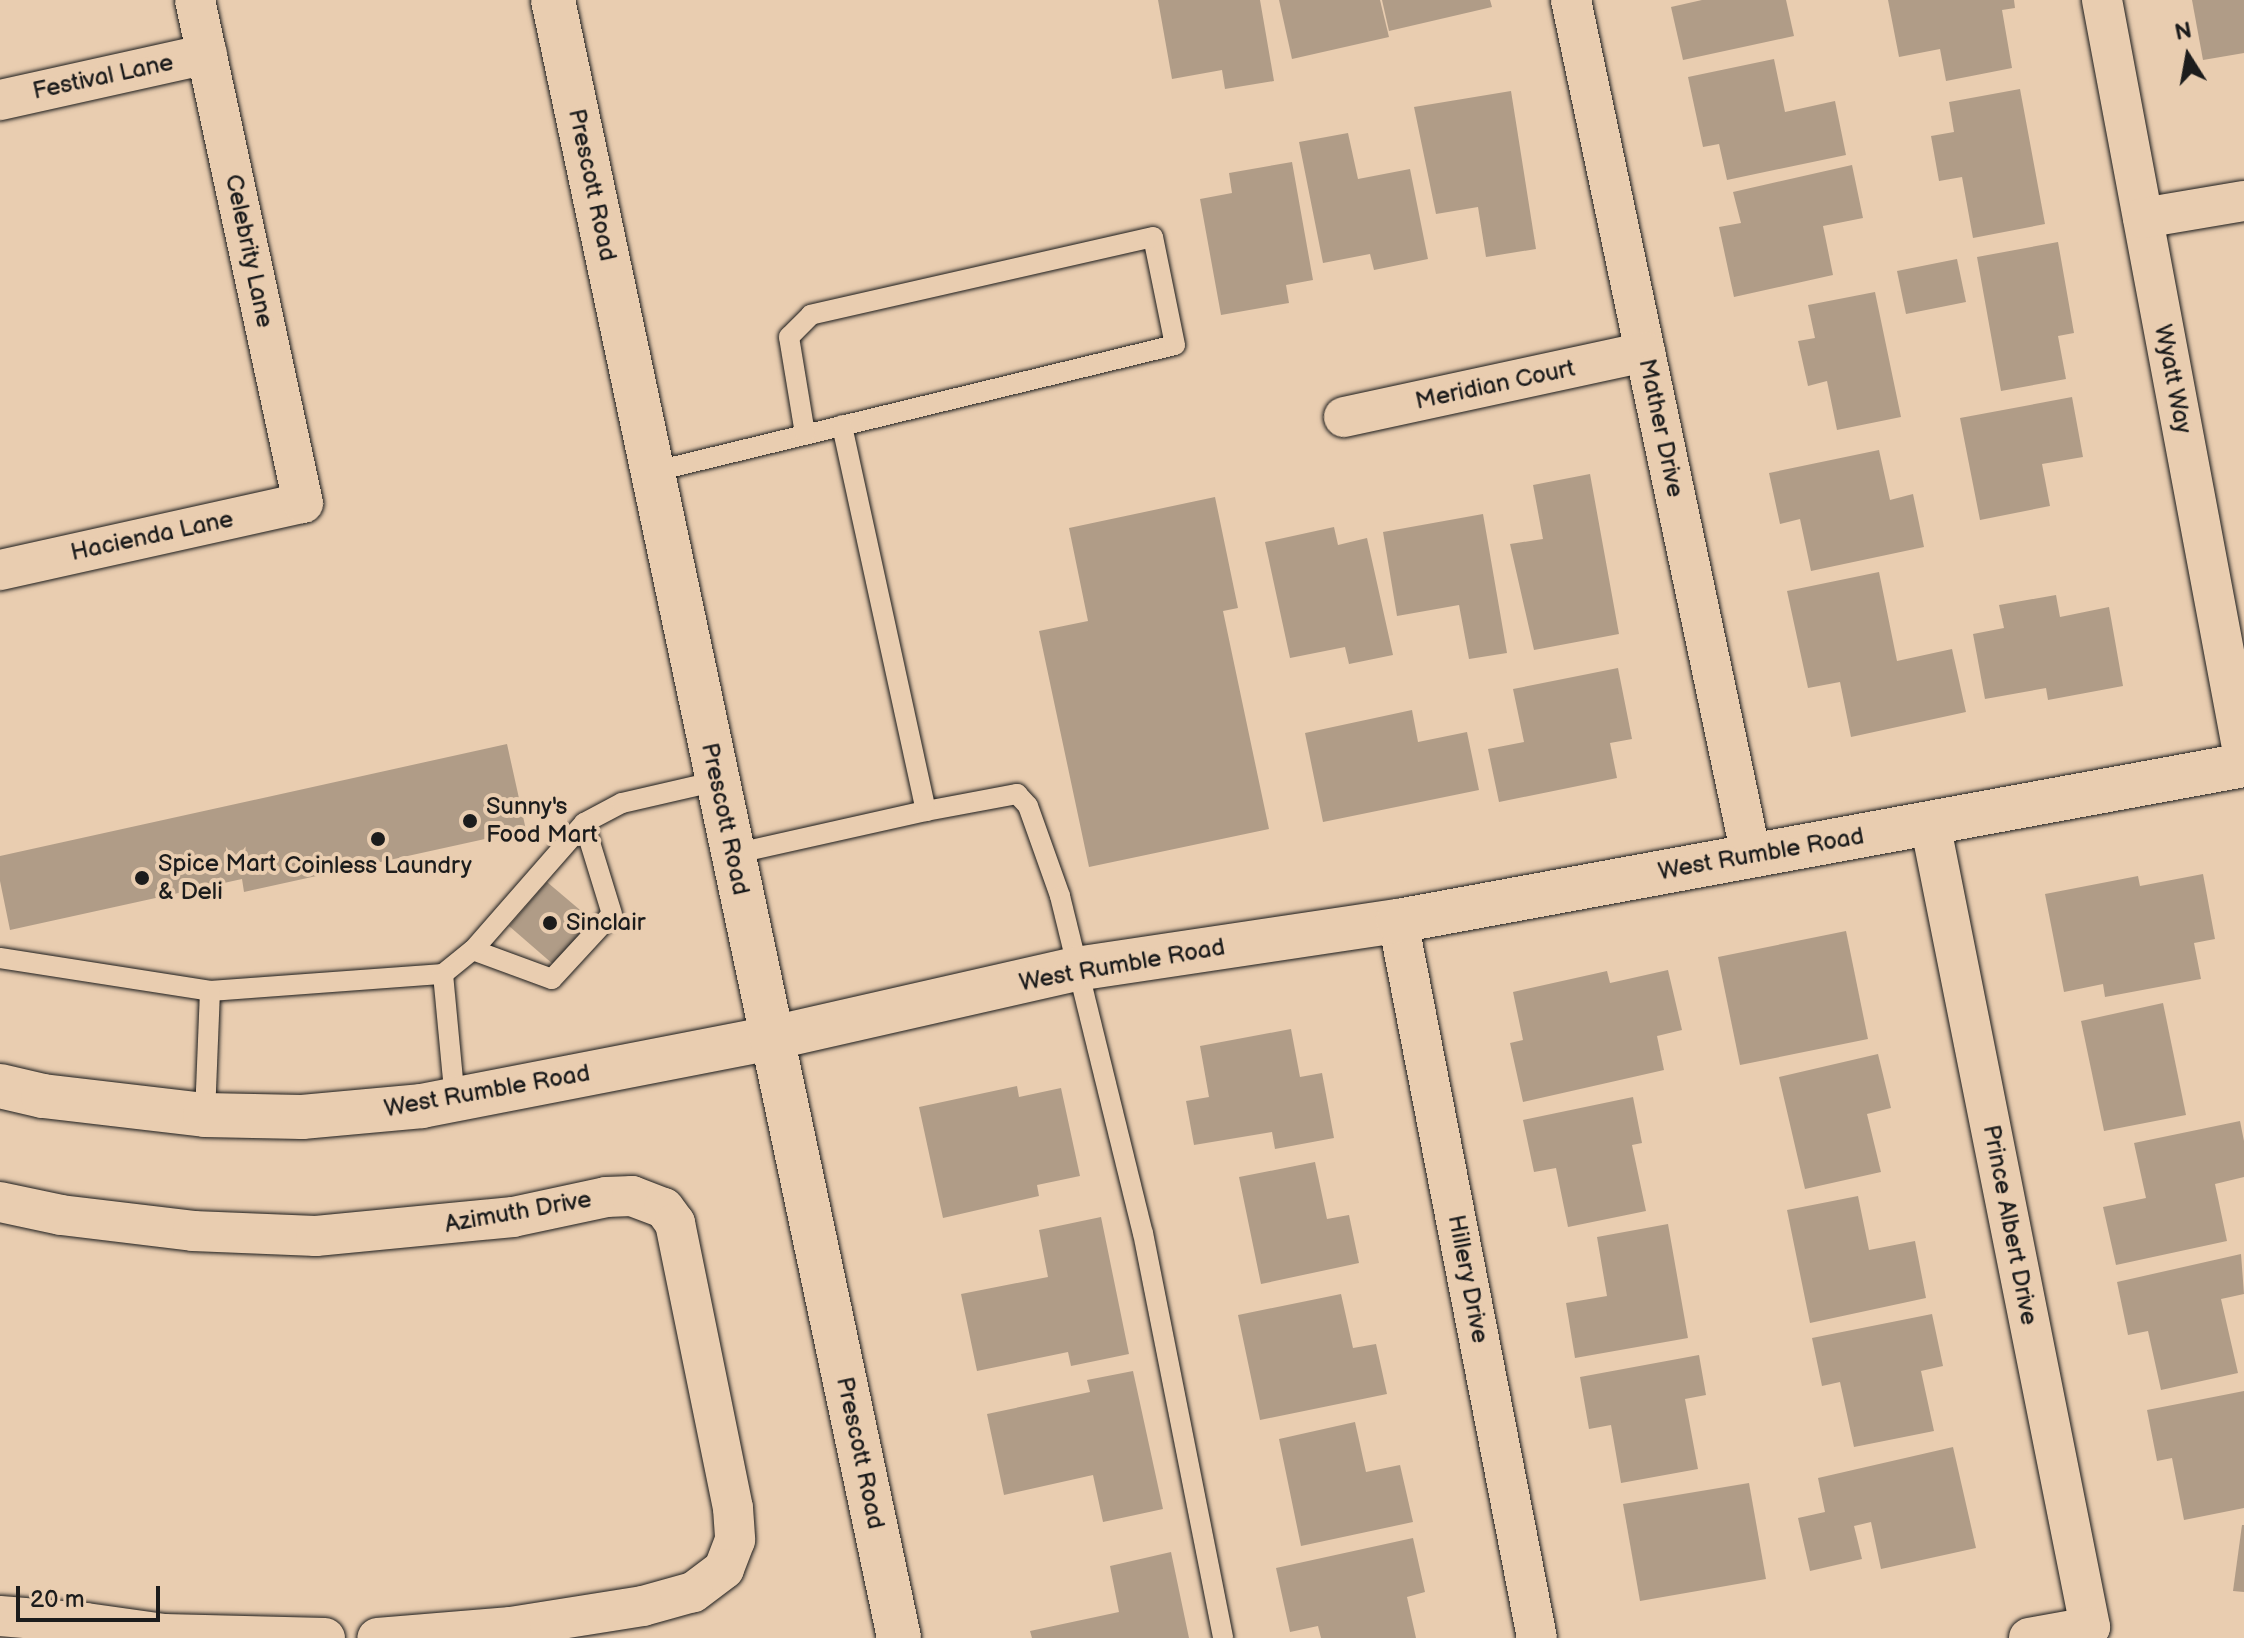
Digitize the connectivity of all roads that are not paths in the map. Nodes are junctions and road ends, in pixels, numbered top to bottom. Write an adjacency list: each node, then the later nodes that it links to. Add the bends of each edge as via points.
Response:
1 (195, 0): 5 (street, Celebrity Lane)
2 (553, 0): 13 (street, Prescott Road)
3 (1571, 0): 9 (street, Mather Drive)
4 (2102, 0): 8 (street, Wyatt Way)
5 (207, 54): 6 (street, Festival Lane); 14 (street, Celebrity Lane)
6 (0, 100)
7 (2244, 201): 8 (street)
8 (2143, 218): 16 (street, Wyatt Way)
9 (1645, 352): 10 (street, Meridian Court); 23 (street, Mather Drive)
10 (1344, 417)
11 (842, 425): 12 (lane); 12 (lane, via 1175,345 1153,237 811,315 789,337); 19 (lane)
12 (805, 434): 13 (lane)
13 (652, 472): 18 (street, Prescott Road)
14 (303, 503): 15 (street, Hacienda Lane)
15 (0, 570)
16 (2244, 758)
17 (2244, 765): 21 (street, West Rumble Road)
18 (717, 781): 20 (lane, via 622,803); 22 (street, Prescott Road)
19 (926, 811): 22 (lane); 27 (lane, via 1017,794 1028,806 1060,896)
20 (584, 823): 25 (lane); 25 (lane, via 612,914 552,979)
21 (1930, 823): 23 (street, West Rumble Road); 42 (street, Prince Albert Drive, via 2090,1627)
22 (733, 854): 30 (street, Prescott Road)
23 (1751, 856): 24 (street, West Rumble Road)
24 (1398, 921): 27 (street, West Rumble Road); 41 (street, Hillery Drive)
25 (473, 950): 28 (lane)
26 (0, 958): 29 (lane)
27 (1076, 969): 30 (street, West Rumble Road); 40 (lane, via 1143,1233)
28 (443, 974): 29 (lane); 32 (lane)
29 (210, 991): 33 (lane)
30 (772, 1038): 32 (street, West Rumble Road); 39 (street, Prescott Road)
31 (0, 1086): 33 (street, West Rumble Road)
32 (455, 1100): 33 (street, West Rumble Road, via 302,1117)
33 (205, 1115)
34 (0, 1202): 38 (street, Azimuth Drive, via 193,1231 316,1236 513,1217 632,1196 658,1205 675,1223 733,1508 735,1540 724,1569 693,1592 643,1606 511,1627)
35 (0, 1616): 36 (street)
36 (164, 1636): 37 (street)
37 (325, 1638)
38 (377, 1638)
39 (899, 1638)
40 (1223, 1638)
41 (1537, 1638)
42 (2029, 1638)

